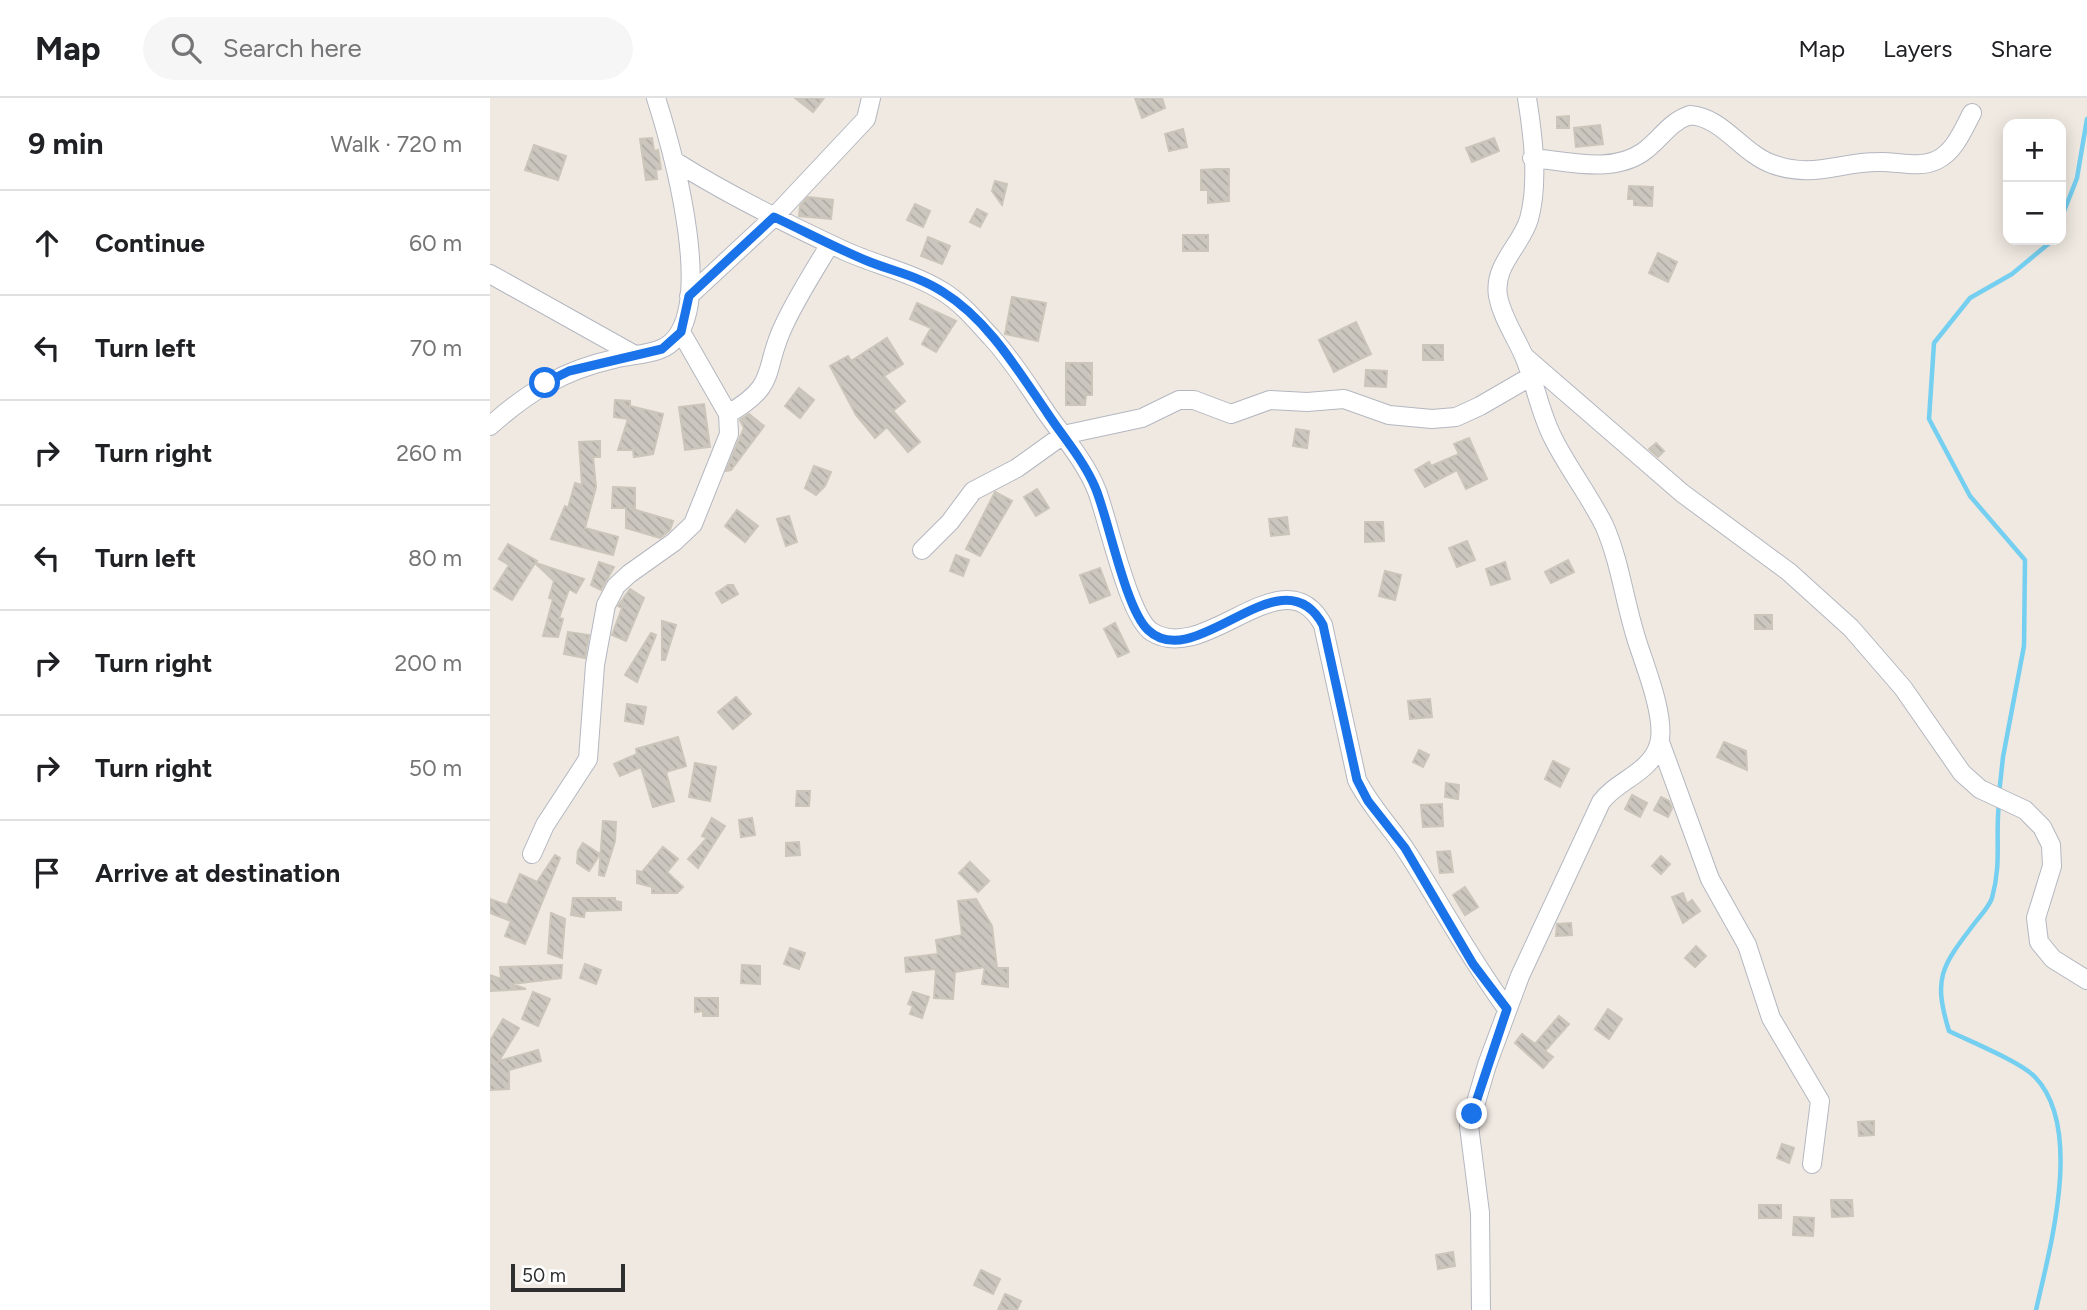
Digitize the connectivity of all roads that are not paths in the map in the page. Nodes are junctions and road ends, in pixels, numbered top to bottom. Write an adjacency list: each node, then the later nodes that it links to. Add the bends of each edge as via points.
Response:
1 (656, 98): 6 (street)
2 (871, 98): 7 (street, via 866,119)
3 (1527, 98): 5 (street)
4 (1972, 113): 5 (street, via 1947,154 1924,164 1879,162 1821,171 1787,168 1754,154 1709,120 1690,115 1670,125 1644,151 1616,164)
5 (1532, 158): 13 (street, via 1528,222 1497,284 1502,313)
6 (676, 162): 7 (street); 10 (street, via 687,228)
7 (774, 217): 8 (street); 10 (street)
8 (830, 244): 15 (street, via 781,330 767,381 750,402); 17 (street, via 928,283 960,304 1008,356)
9 (490, 274): 12 (street)
10 (689, 296): 11 (street)
11 (681, 332): 12 (street, via 662,349); 15 (street)
12 (635, 355): 16 (street, via 569,371 545,383)
13 (1524, 356): 14 (street); 21 (street, via 1682,494 1789,572 1851,628 1903,688 1946,754 1980,789 2025,810 2042,827 2051,845 2052,866 2036,918 2039,942 2053,959)
14 (1530, 377): 17 (street, via 1480,407 1432,419 1389,415 1330,398 1270,400 1231,414 1186,399 1142,418); 19 (street, via 1553,438 1610,539 1625,608 1651,688)
15 (728, 414): 20 (street, via 729,434 693,524 616,586 606,605 595,665 588,759 545,825)
16 (490, 426)
17 (1063, 435): 18 (street, via 1017,468 973,491); 22 (street, via 1088,472 1127,587 1149,631 1161,637 1193,636 1264,604 1285,600 1303,601 1315,611 1323,625 1357,780 1413,860 1473,964)
18 (922, 550)
19 (1660, 742): 22 (street, via 1645,767 1610,789 1601,802); 23 (street, via 1710,879 1747,945 1771,1018 1820,1101)
20 (532, 854)
21 (2087, 980)
22 (1507, 1009): 24 (street, via 1469,1126 1480,1213)
23 (1812, 1164)
24 (1482, 1310)

